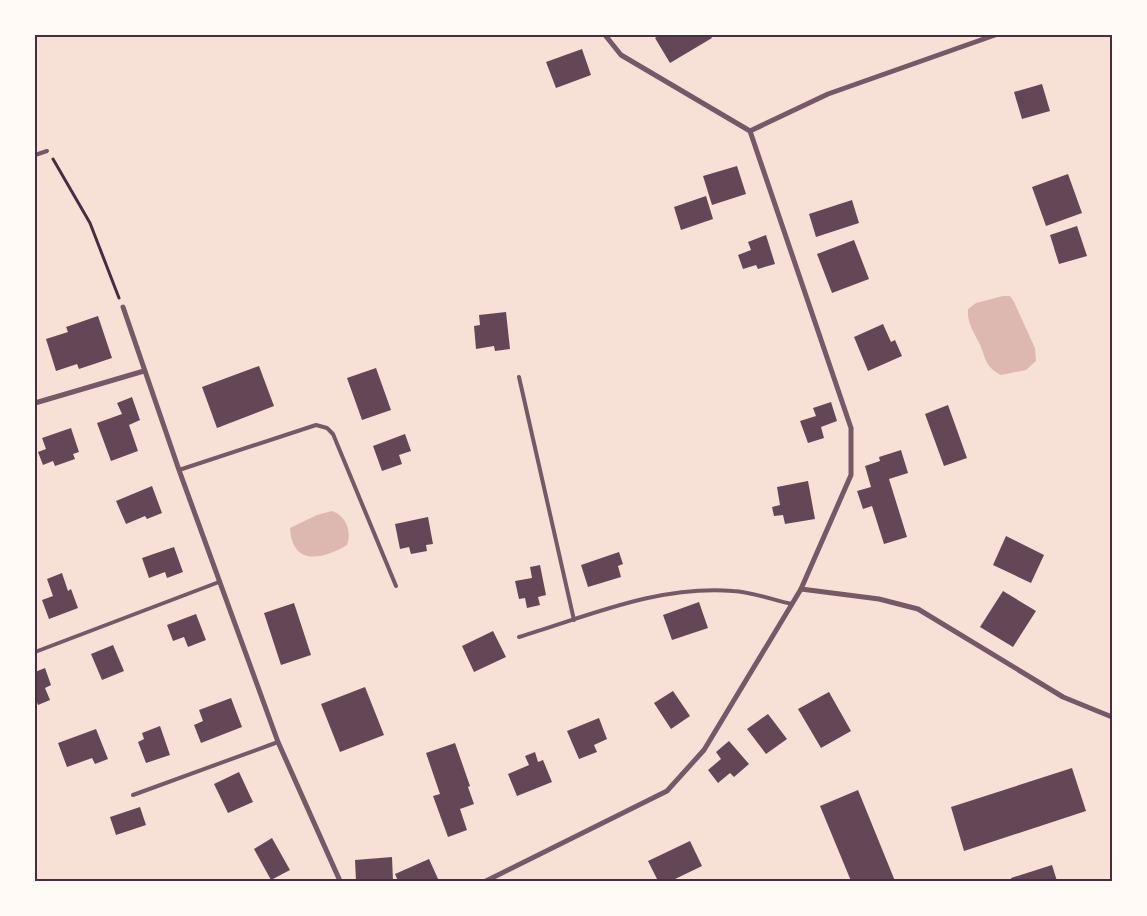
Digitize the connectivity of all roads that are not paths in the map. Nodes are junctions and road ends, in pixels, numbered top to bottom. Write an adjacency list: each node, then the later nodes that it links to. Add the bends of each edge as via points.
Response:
1 (605, 35): 3 (street, via 621,55)
2 (995, 35): 3 (street, via 828,94)
3 (750, 131): 13 (street, via 851,428 851,474)
4 (47, 150): 5 (lane)
5 (35, 155)
6 (123, 307): 7 (street)
7 (144, 371): 9 (street); 10 (street)
8 (519, 378): 15 (lane)
9 (35, 403)
10 (178, 470): 11 (street); 12 (lane, via 316,425 327,428 333,434)
11 (219, 582): 17 (lane); 19 (street)
12 (396, 586)
13 (801, 589): 14 (street); 18 (street, via 879,599 918,609 1063,697)
14 (792, 604): 15 (lane, via 735,591 671,592); 22 (street, via 704,750 668,791)
15 (574, 620): 16 (lane)
16 (519, 637)
17 (35, 652)
18 (1112, 717)
19 (278, 742): 20 (lane); 21 (street)
20 (133, 795)
21 (340, 881)
22 (486, 881)

